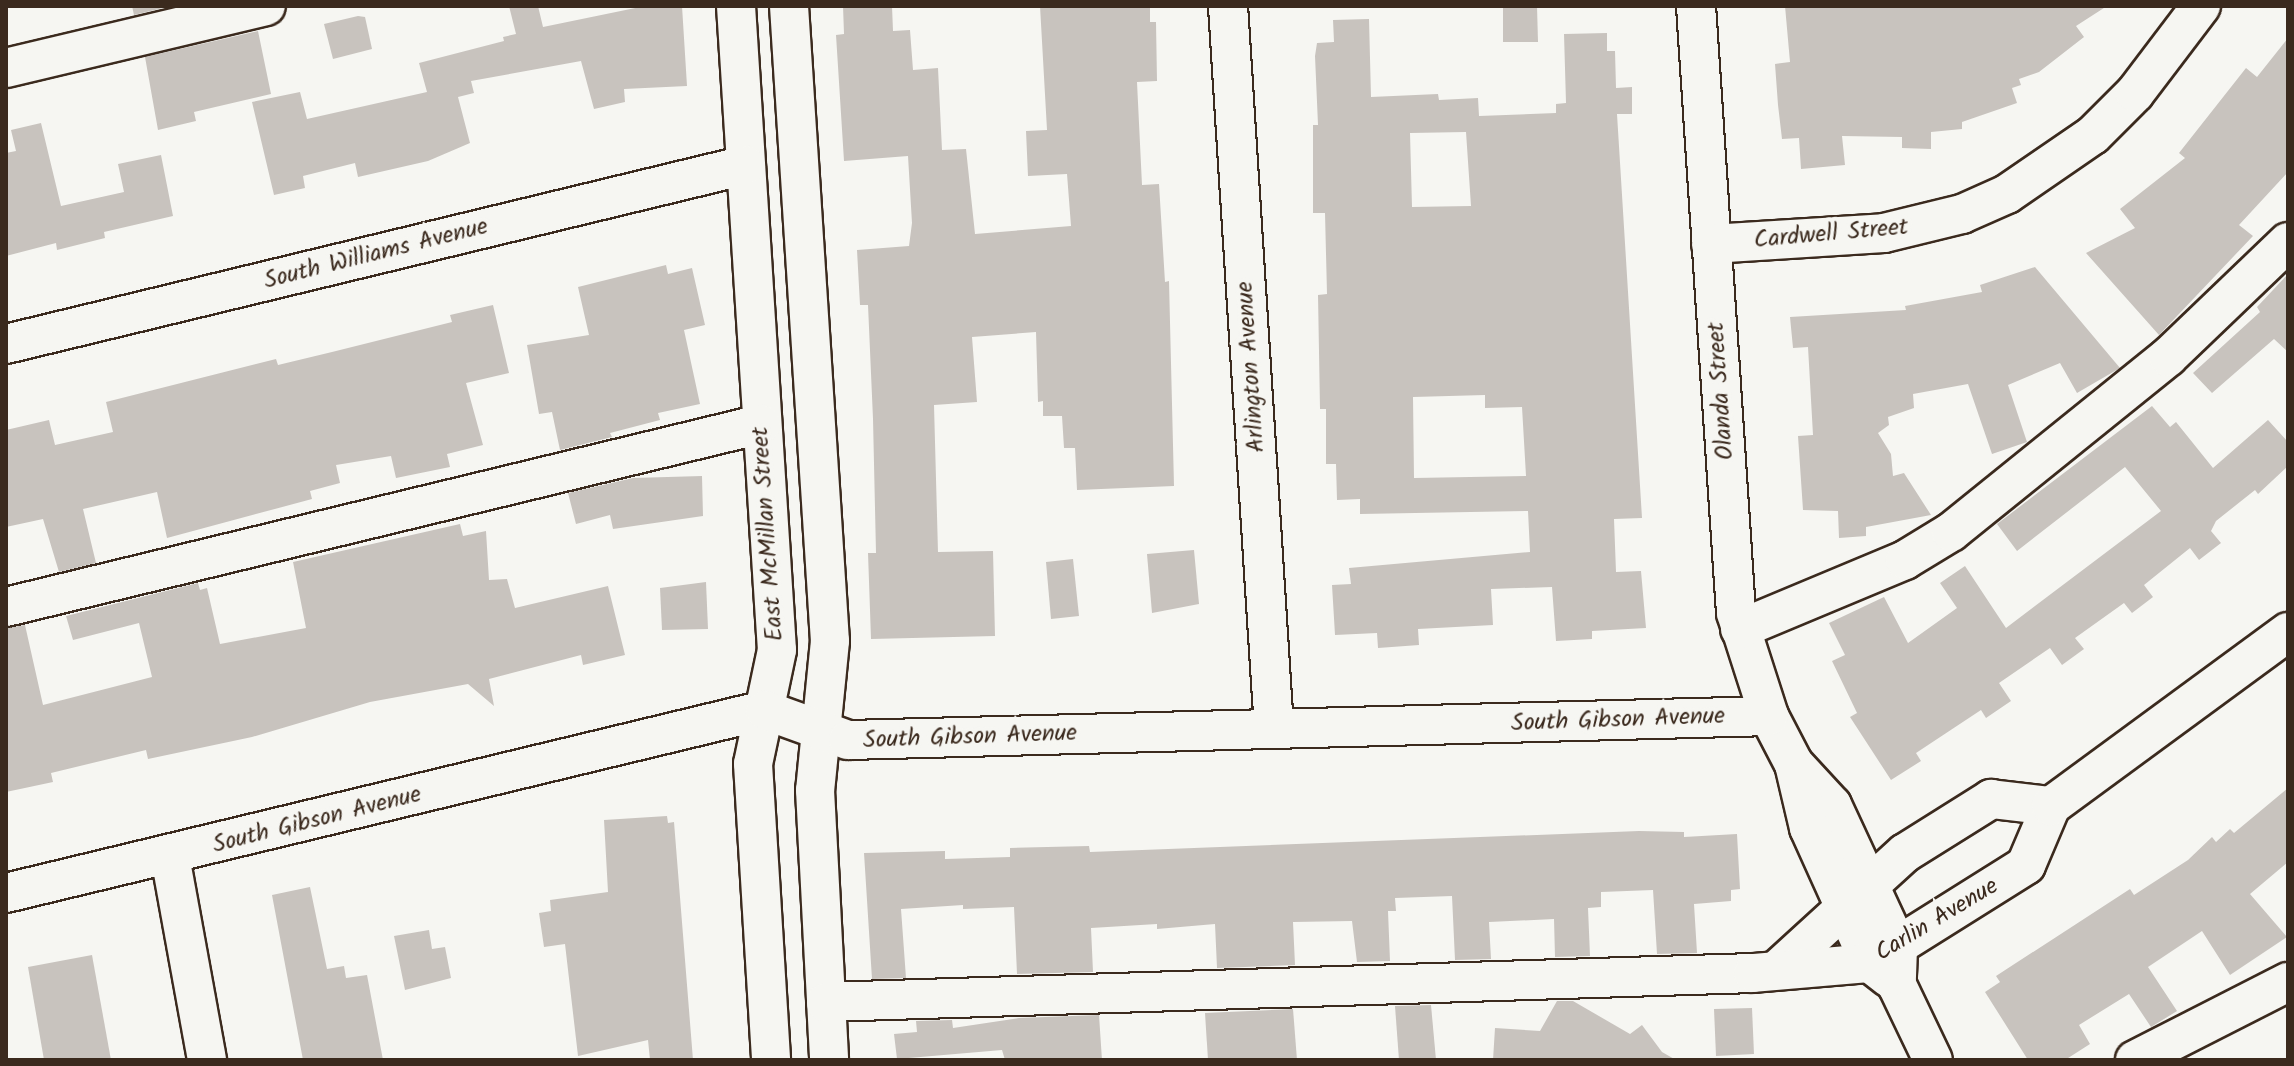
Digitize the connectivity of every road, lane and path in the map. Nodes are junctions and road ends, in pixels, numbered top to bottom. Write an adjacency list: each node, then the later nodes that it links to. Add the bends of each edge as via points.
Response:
1 (266, 6): 7 (street)
2 (736, 6): 8 (street, East McMillan Street)
3 (789, 6): 19 (street, via 830,641)
4 (1228, 6): 18 (street, Arlington Avenue)
5 (1696, 6): 10 (street, Olanda Street)
6 (2201, 6): 10 (street, Cardwell Street, via 2135,93 2093,135 2051,169 1996,200 1950,218 1884,233)
7 (6, 68)
8 (746, 165): 11 (street, South Williams Avenue); 12 (street, East McMillan Street)
9 (2288, 242): 14 (street, via 2168,357 2053,454 1941,538 1905,560)
10 (1711, 244): 14 (street, Olanda Street)
11 (6, 344)
12 (761, 424): 13 (street); 16 (street, East McMillan Street, via 777,650)
13 (6, 607)
14 (1740, 629): 17 (street, Olanda Street)
15 (2288, 632): 20 (street)
16 (765, 710): 19 (street, South Gibson Avenue); 21 (street, South Gibson Avenue); 29 (street, East McMillan Street, via 753,764)
17 (1769, 716): 18 (street, South Gibson Avenue); 23 (street, Olanda Street, via 1794,764 1832,805)
18 (1274, 729): 19 (street, South Gibson Avenue, via 848,740)
19 (821, 731): 27 (street, via 815,790)
20 (2051, 806): 23 (street, via 1991,799 1905,853); 24 (street, Carlin Avenue, via 2026,865)
21 (170, 856): 22 (street, South Gibson Avenue); 28 (street)
22 (6, 893)
23 (1856, 896): 24 (street, Olanda Street); 25 (street)
24 (1888, 965): 25 (street, Carlin Avenue); 31 (street, Olanda Street)
25 (1766, 970): 27 (street, Carlin Avenue)
26 (2288, 982): 32 (street)
27 (826, 1002): 30 (street)
28 (207, 1060)
29 (771, 1060)
30 (829, 1060)
31 (1933, 1060)
32 (2135, 1060)

